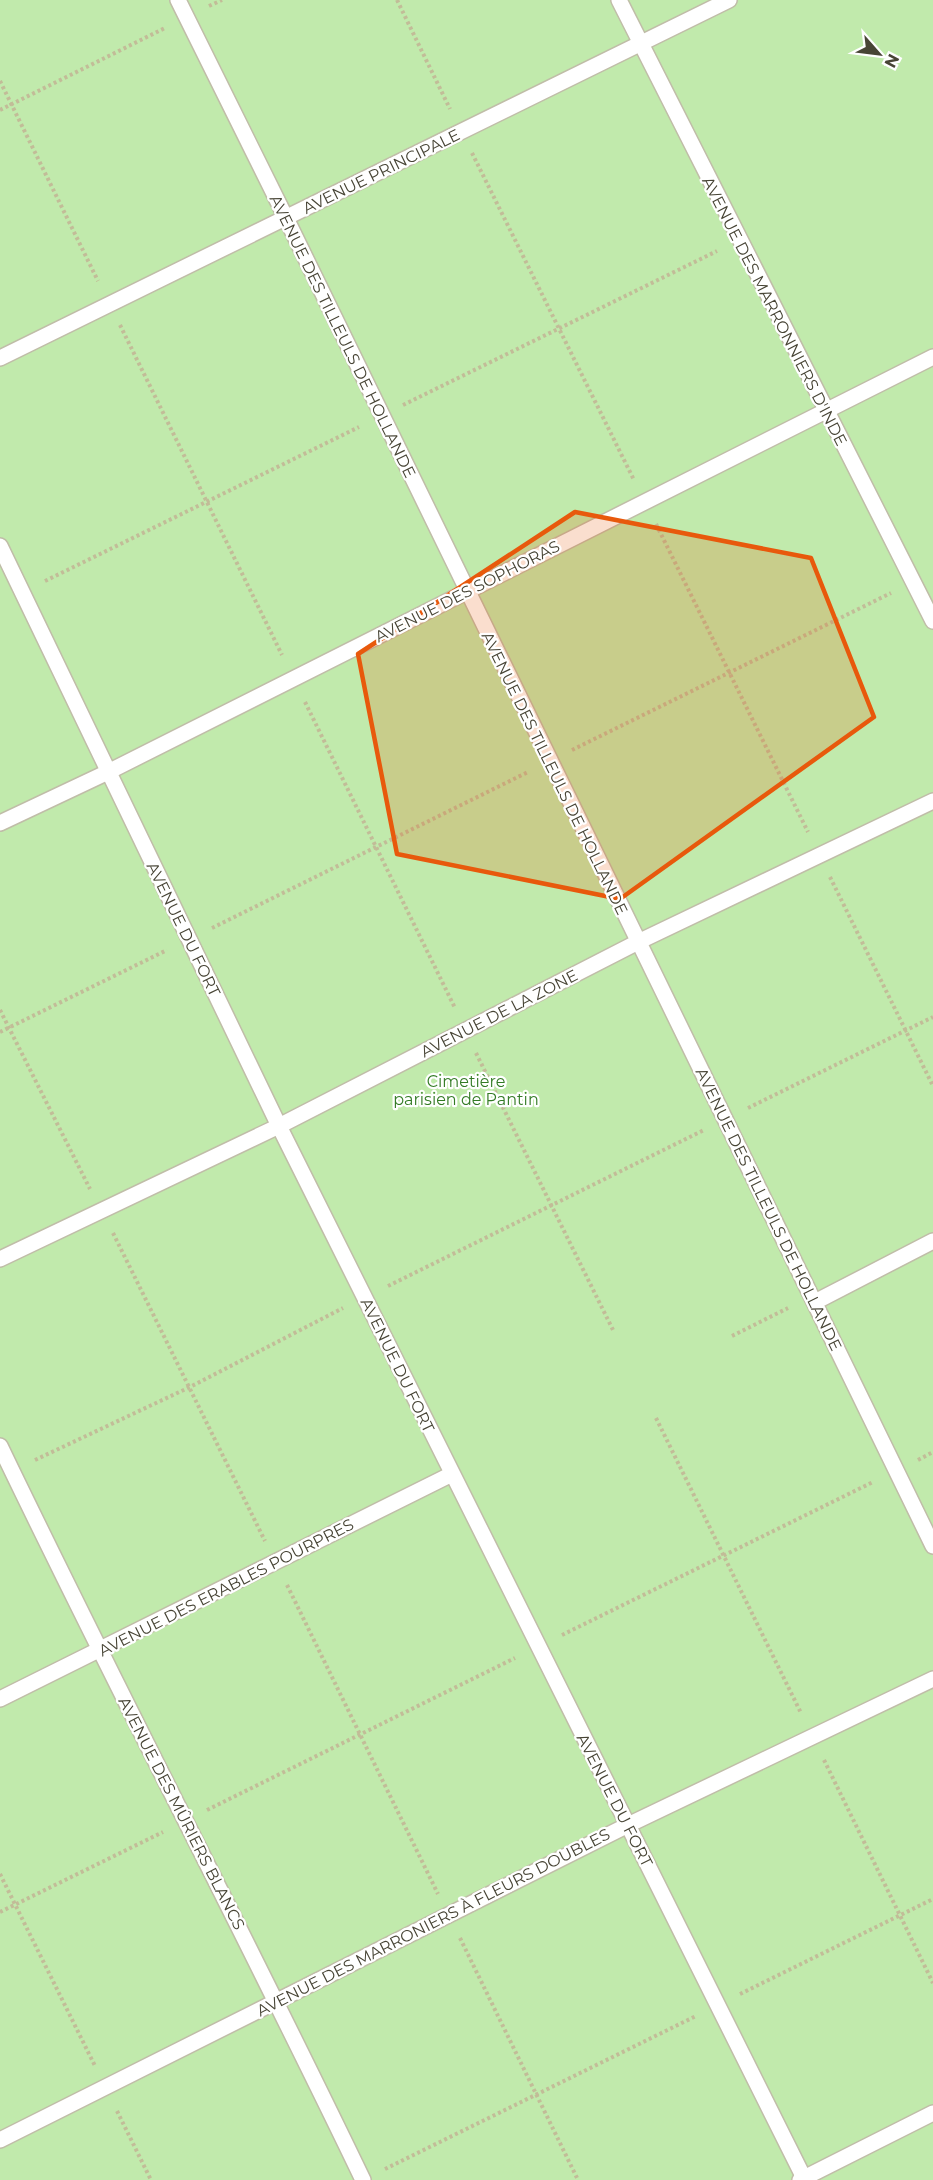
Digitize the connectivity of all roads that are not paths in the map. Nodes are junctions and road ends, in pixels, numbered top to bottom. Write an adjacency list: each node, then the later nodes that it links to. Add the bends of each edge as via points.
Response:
1 (177, 0): 5 (lane, AVENUE DES TILLEULS DE HOLLANDE)
2 (619, 0): 4 (lane, AVENUE DES MARRONNIERS D'INDE)
3 (729, 0): 4 (lane, AVENUE PRINCIPALE)
4 (640, 44): 5 (lane, AVENUE PRINCIPALE); 8 (lane, AVENUE DES MARRONNIERS D'INDE)
5 (286, 218): 7 (lane, AVENUE PRINCIPALE); 10 (lane, AVENUE DES TILLEULS DE HOLLANDE)
6 (933, 357): 8 (lane, AVENUE DES SOPHORAS)
7 (0, 358)
8 (826, 409): 10 (lane, AVENUE DES SOPHORAS); 11 (lane, AVENUE DES MARRONNIERS D'INDE)
9 (0, 546): 12 (lane, AVENUE DU FORT)
10 (466, 591): 12 (lane, AVENUE DES SOPHORAS); 15 (lane, AVENUE DES TILLEULS DE HOLLANDE)
11 (933, 621)
12 (108, 772): 14 (lane, AVENUE DES SOPHORAS); 16 (lane, AVENUE DU FORT)
13 (933, 801): 15 (lane, AVENUE DE LA ZONE)
14 (0, 823)
15 (638, 942): 16 (lane, AVENUE DE LA ZONE); 19 (lane, AVENUE DES TILLEULS DE HOLLANDE)
16 (279, 1125): 18 (lane, AVENUE DE LA ZONE); 21 (lane, AVENUE DU FORT)
17 (933, 1241): 19 (lane)
18 (0, 1259)
19 (813, 1299): 22 (lane, AVENUE DES TILLEULS DE HOLLANDE)
20 (0, 1446): 23 (lane, AVENUE DES MÛRIERS BLANCS)
21 (452, 1474): 23 (lane, AVENUE DES ERABLES POURPRES); 26 (lane, AVENUE DU FORT)
22 (933, 1546)
23 (99, 1651): 25 (lane, AVENUE DES ERABLES POURPRES); 27 (lane, AVENUE DES MÛRIERS BLANCS)
24 (933, 1678): 26 (lane, AVENUE DES MARRONIERS À FLEURS DOUBLES)
25 (0, 1699)
26 (628, 1825): 27 (lane, AVENUE DES MARRONIERS À FLEURS DOUBLES); 30 (lane, AVENUE DU FORT)
27 (277, 2000): 29 (lane, AVENUE DES MARRONIERS À FLEURS DOUBLES); 31 (lane, AVENUE DES MÛRIERS BLANCS)
28 (933, 2114): 30 (lane)
29 (0, 2140)
30 (803, 2179)
31 (363, 2180)

